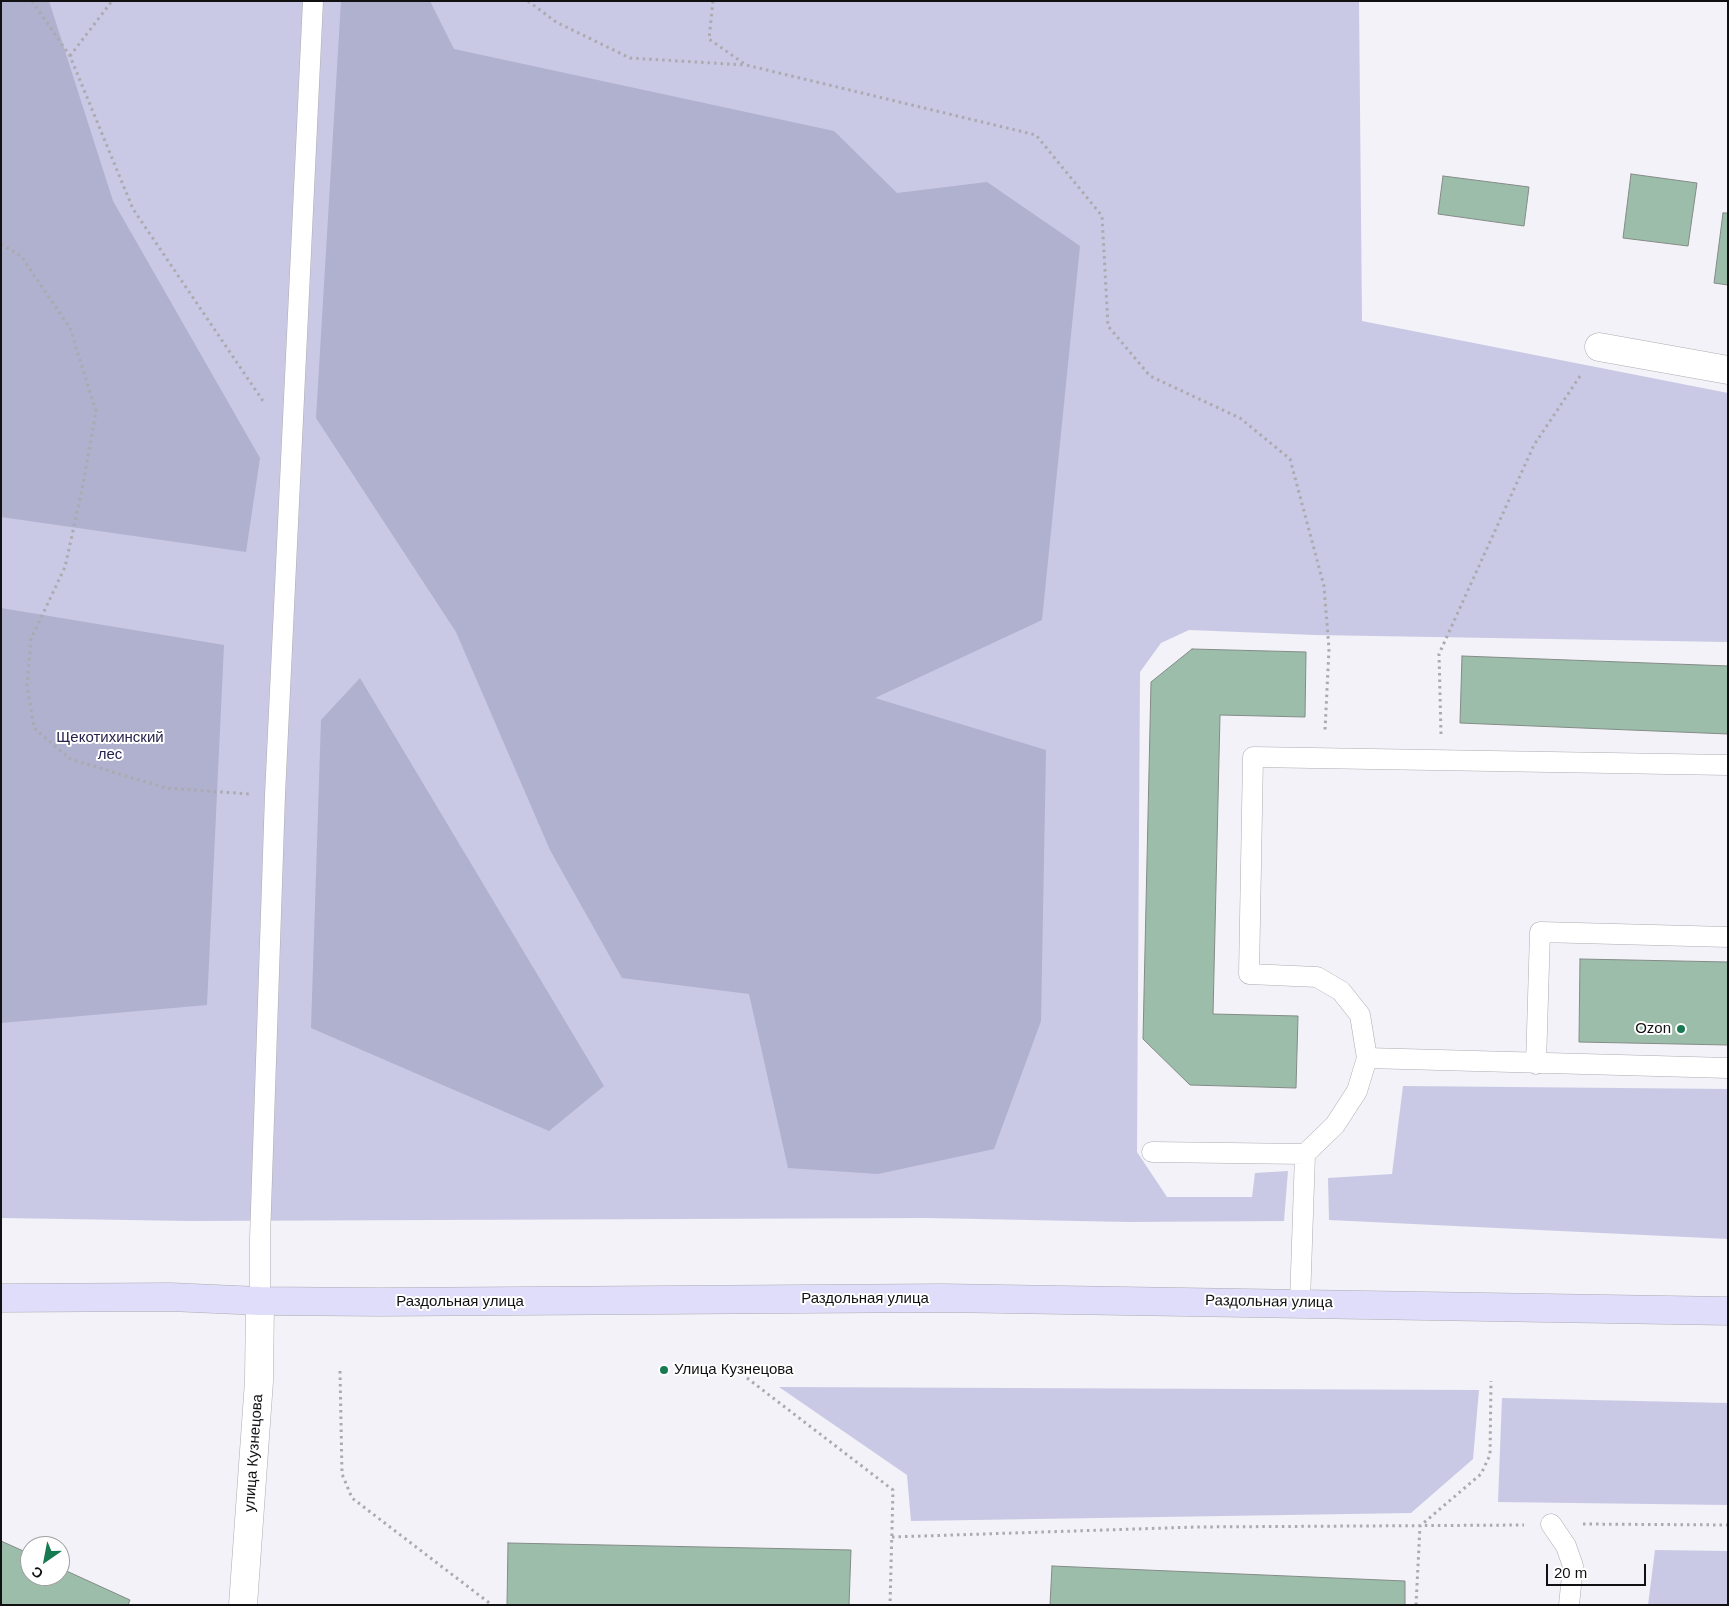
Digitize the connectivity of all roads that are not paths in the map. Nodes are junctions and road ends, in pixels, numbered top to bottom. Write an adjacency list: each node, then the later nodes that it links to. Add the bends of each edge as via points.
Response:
1 (313, 1): 12 (lane, via 275,795)
2 (1599, 347): 3 (street)
3 (1728, 370)
4 (1728, 765): 6 (lane, via 1253,757 1249,974 1317,977 1341,991 1360,1015)
5 (1728, 937): 7 (lane, via 1540,932)
6 (1367, 1058): 7 (lane); 10 (lane, via 1357,1091 1335,1125)
7 (1536, 1064): 8 (lane)
8 (1728, 1068)
9 (1152, 1152): 10 (lane)
10 (1305, 1154): 13 (lane)
11 (1, 1298): 12 (main road, Раздольная улица, via 170,1297)
12 (260, 1301): 13 (main road, Раздольная улица, via 942,1298); 16 (street, улица Кузнецова, via 259,1381)
13 (1300, 1302): 14 (main road, Раздольная улица)
14 (1728, 1311)
15 (1551, 1524): 17 (lane, via 1566,1546 1573,1566)
16 (243, 1605)
17 (1569, 1605)

